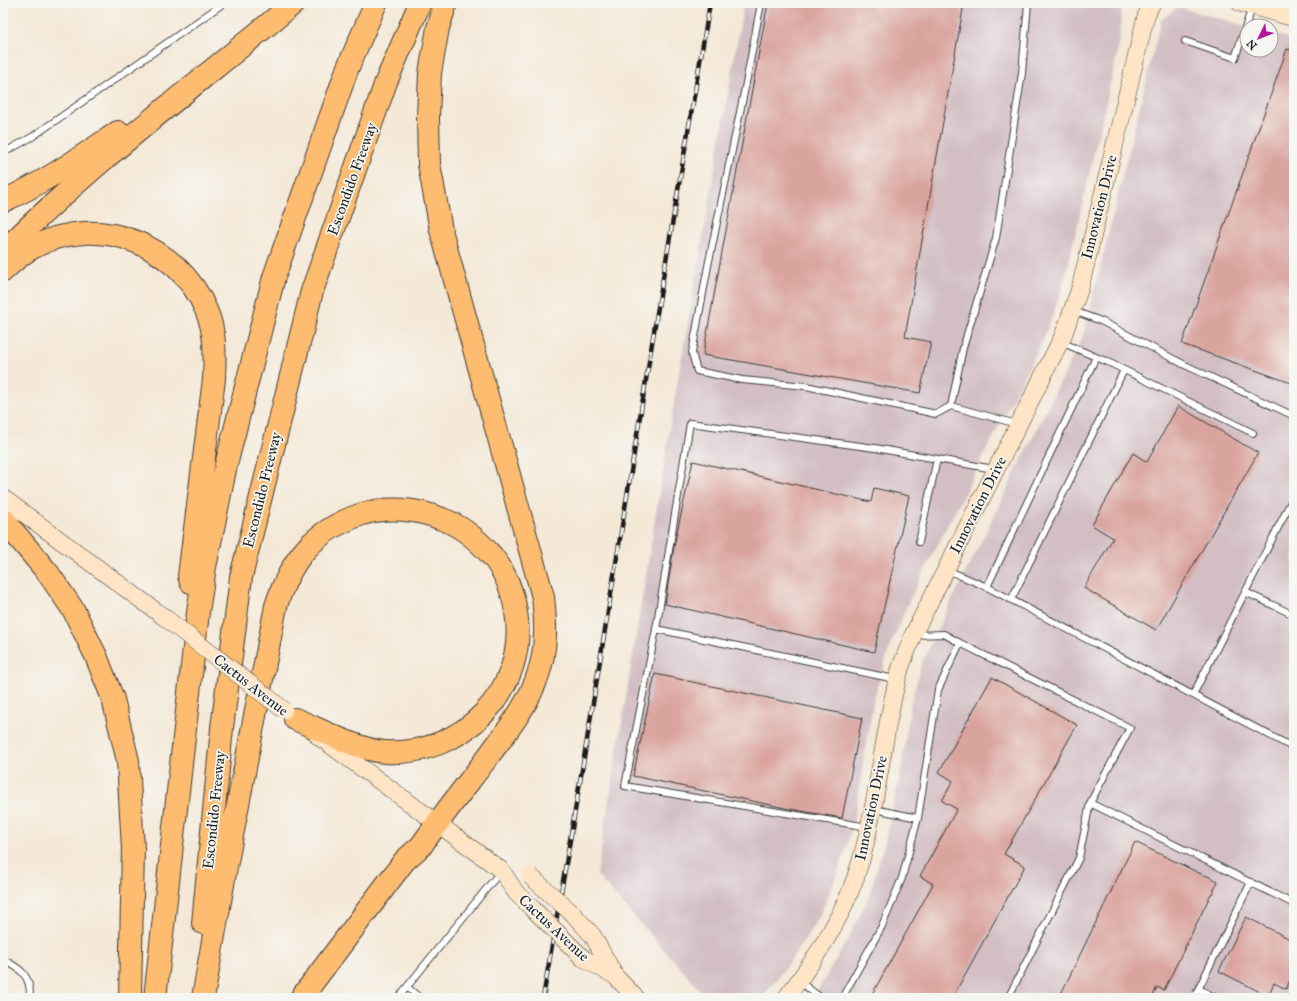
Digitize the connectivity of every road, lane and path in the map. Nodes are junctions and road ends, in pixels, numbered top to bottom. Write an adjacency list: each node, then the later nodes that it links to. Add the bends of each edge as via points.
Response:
1 (224, 3): 13 (lane, via 32,137)
2 (294, 3): 12 (highway)
3 (376, 3): 35 (highway, via 348,68 274,277 226,465)
4 (420, 3): 60 (highway, Escondido Freeway, via 386,82 312,291 241,577 222,728)
5 (446, 3): 47 (highway, via 438,28 430,73 429,164 441,230 543,596 546,626 538,674 528,699 508,730)
6 (760, 3): 21 (lane, via 692,353 697,372 742,380 806,386 936,414)
7 (1028, 3): 21 (lane, via 1022,73 996,238 963,348)
8 (1152, 3): 17 (street, Innovation Drive, via 1146,16 1080,288)
9 (1246, 5): 10 (street); 11 (lane, via 1235,58)
10 (1294, 18)
11 (1185, 41)
12 (204, 75): 14 (highway, via 58,172); 15 (highway, via 72,186)
13 (3, 153)
14 (3, 201)
15 (3, 252)
16 (3, 271): 35 (highway, via 25,252 45,242 85,233 119,236 148,247 173,264 192,284 207,311 215,360 189,576)
17 (1072, 310): 18 (street, Innovation Drive); 22 (lane)
18 (1060, 342): 19 (lane); 23 (street, Innovation Drive)
19 (1096, 357): 20 (lane); 32 (lane)
20 (1124, 370): 24 (lane); 34 (lane)
21 (951, 406): 23 (lane)
22 (1294, 416)
23 (1019, 424): 26 (street, Innovation Drive)
24 (1253, 433)
25 (937, 459): 26 (lane); 30 (lane); 37 (lane, via 690,423)
26 (996, 470): 31 (street, Innovation Drive)
27 (1294, 496): 33 (lane)
28 (3, 498): 42 (street, Cactus Avenue, bridge, via 164,617)
29 (3, 519): 58 (highway, via 48,573 74,611 113,698 128,761 133,849)
30 (919, 542)
31 (945, 569): 32 (lane); 38 (street, Innovation Drive)
32 (987, 587): 34 (lane)
33 (1245, 592): 36 (lane); 41 (lane)
34 (1011, 600): 41 (lane)
35 (198, 612): 59 (highway)
36 (1294, 615)
37 (656, 629): 40 (lane); 48 (lane, via 625,786)
38 (913, 635): 39 (lane, via 944,634); 40 (street, Innovation Drive)
39 (960, 643): 44 (lane, via 1130,728); 46 (lane, via 938,690)
40 (897, 680): 45 (street, Innovation Drive)
41 (1193, 695): 43 (lane)
42 (290, 715): 47 (street, Cactus Avenue); 61 (highway, via 346,741 384,752 432,747 469,728 497,698 514,662 518,642 514,602 501,568 485,548 451,522 415,511 383,510 348,519 316,539 301,554 290,570 276,606)
43 (1294, 748)
44 (1090, 803): 50 (lane); 69 (lane, via 1078,858)
45 (874, 809): 46 (lane); 48 (street, Innovation Drive)
46 (918, 818): 68 (lane, via 902,878 882,926)
47 (437, 824): 49 (street, Cactus Avenue); 62 (highway, via 421,846 405,860)
48 (869, 827): 54 (street, Innovation Drive, via 850,893 833,930)
49 (501, 870): 53 (street, Cactus Avenue, bridge, via 517,894 583,958); 53 (street, Cactus Avenue, bridge, via 530,876 563,904 593,936); 55 (lane)
50 (1251, 882): 51 (lane); 56 (lane)
51 (1294, 904)
52 (3, 960): 57 (lane, via 24,973 29,981)
53 (615, 976): 65 (street, Cactus Avenue)
54 (799, 981): 66 (street, Innovation Drive); 67 (lane)
55 (407, 987): 63 (lane); 64 (lane)
56 (1199, 989): 70 (lane); 71 (lane)
57 (30, 998)
58 (130, 998)
59 (155, 998)
60 (196, 998)
61 (203, 998)
62 (301, 998)
63 (398, 998)
64 (420, 998)
65 (636, 998)
66 (786, 998)
67 (821, 998)
68 (842, 998)
69 (1008, 998)
70 (1194, 998)
71 (1216, 998)

